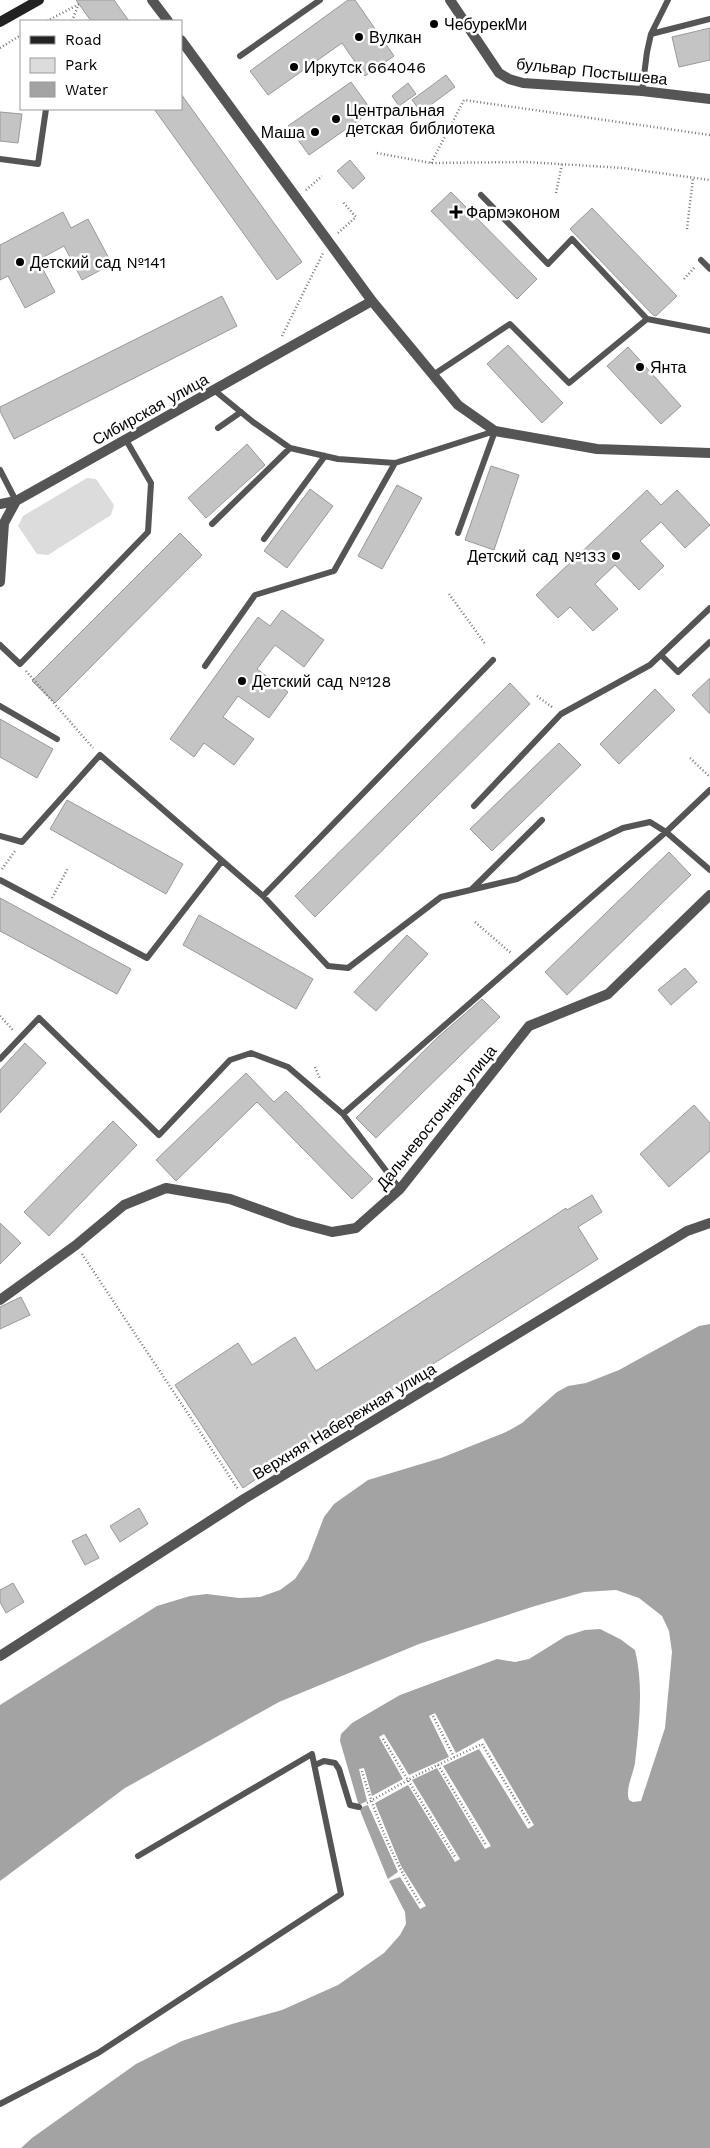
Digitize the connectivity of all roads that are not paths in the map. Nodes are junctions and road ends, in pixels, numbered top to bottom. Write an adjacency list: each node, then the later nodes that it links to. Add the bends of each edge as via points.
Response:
1 (39, 0): 8 (street)
2 (152, 0): 7 (street)
3 (320, 0): 11 (lane)
4 (450, 0): 12 (street, бульвар Постышева, via 499,73 509,79 523,83)
5 (668, 0): 9 (lane)
6 (710, 19): 9 (lane)
7 (167, 20)
8 (0, 22)
9 (651, 34): 12 (lane)
10 (182, 41): 19 (street)
11 (240, 56)
12 (642, 91): 13 (street, бульвар Постышева)
13 (710, 99)
14 (46, 110): 15 (lane, via 38,164)
15 (0, 159)
16 (481, 195): 20 (lane, via 548,264 572,239)
17 (701, 260): 18 (lane)
18 (710, 269)
19 (372, 301): 22 (street); 23 (street, Сибирская улица)
20 (647, 320): 21 (lane); 22 (lane, via 569,383 510,324)
21 (710, 331)
22 (433, 375): 26 (street, via 458,405)
23 (214, 390): 24 (lane); 27 (street, Сибирская улица)
24 (241, 412): 25 (lane); 28 (lane)
25 (218, 428)
26 (495, 431): 29 (street, via 597,449); 31 (lane); 36 (lane)
27 (126, 440): 33 (street, Сибирская улица); 41 (lane, via 151,483 148,532 20,664)
28 (290, 448): 30 (lane); 35 (lane)
29 (710, 453)
30 (325, 456): 31 (lane); 37 (lane)
31 (395, 463): 44 (lane, via 334,571 255,594)
32 (0, 470): 33 (lane)
33 (16, 501): 34 (street); 38 (street, via 4,522)
34 (0, 504)
35 (212, 524)
36 (458, 533)
37 (264, 539)
38 (0, 582)
39 (710, 608): 42 (lane)
40 (710, 642): 42 (lane, via 678,672)
41 (0, 645)
42 (661, 655): 48 (lane, via 650,665 561,714)
43 (493, 660): 57 (lane)
44 (205, 666)
45 (0, 706): 46 (lane)
46 (57, 739)
47 (710, 790): 50 (lane)
48 (474, 806)
49 (542, 820): 55 (lane)
50 (666, 832): 53 (lane); 55 (lane, via 650,822 623,828 518,879); 59 (lane)
51 (0, 836): 52 (lane, via 22,842 100,756)
52 (222, 861): 54 (lane, via 147,958); 57 (lane)
53 (710, 870)
54 (0, 880)
55 (471, 890): 57 (lane, via 442,897 348,968 328,966)
56 (710, 895): 60 (street, Дальневосточная улица, via 608,994 529,1026)
57 (263, 896)
58 (0, 1060): 59 (lane, via 39,1018 160,1135 230,1060 251,1053 288,1067)
59 (343, 1114): 60 (lane)
60 (400, 1189): 62 (street, Дальневосточная улица, via 356,1228 332,1232 230,1199 166,1188 124,1205 76,1245)
61 (710, 1223): 63 (street, Верхняя Набережная улица, via 687,1231 244,1499)
62 (0, 1300)
63 (0, 1656)
64 (315, 1765): 65 (lane, via 324,1761 335,1763 350,1805); 66 (lane, via 312,1754); 67 (lane, via 341,1894 98,2053)
65 (359, 1807)
66 (138, 1856)
67 (0, 2104)

